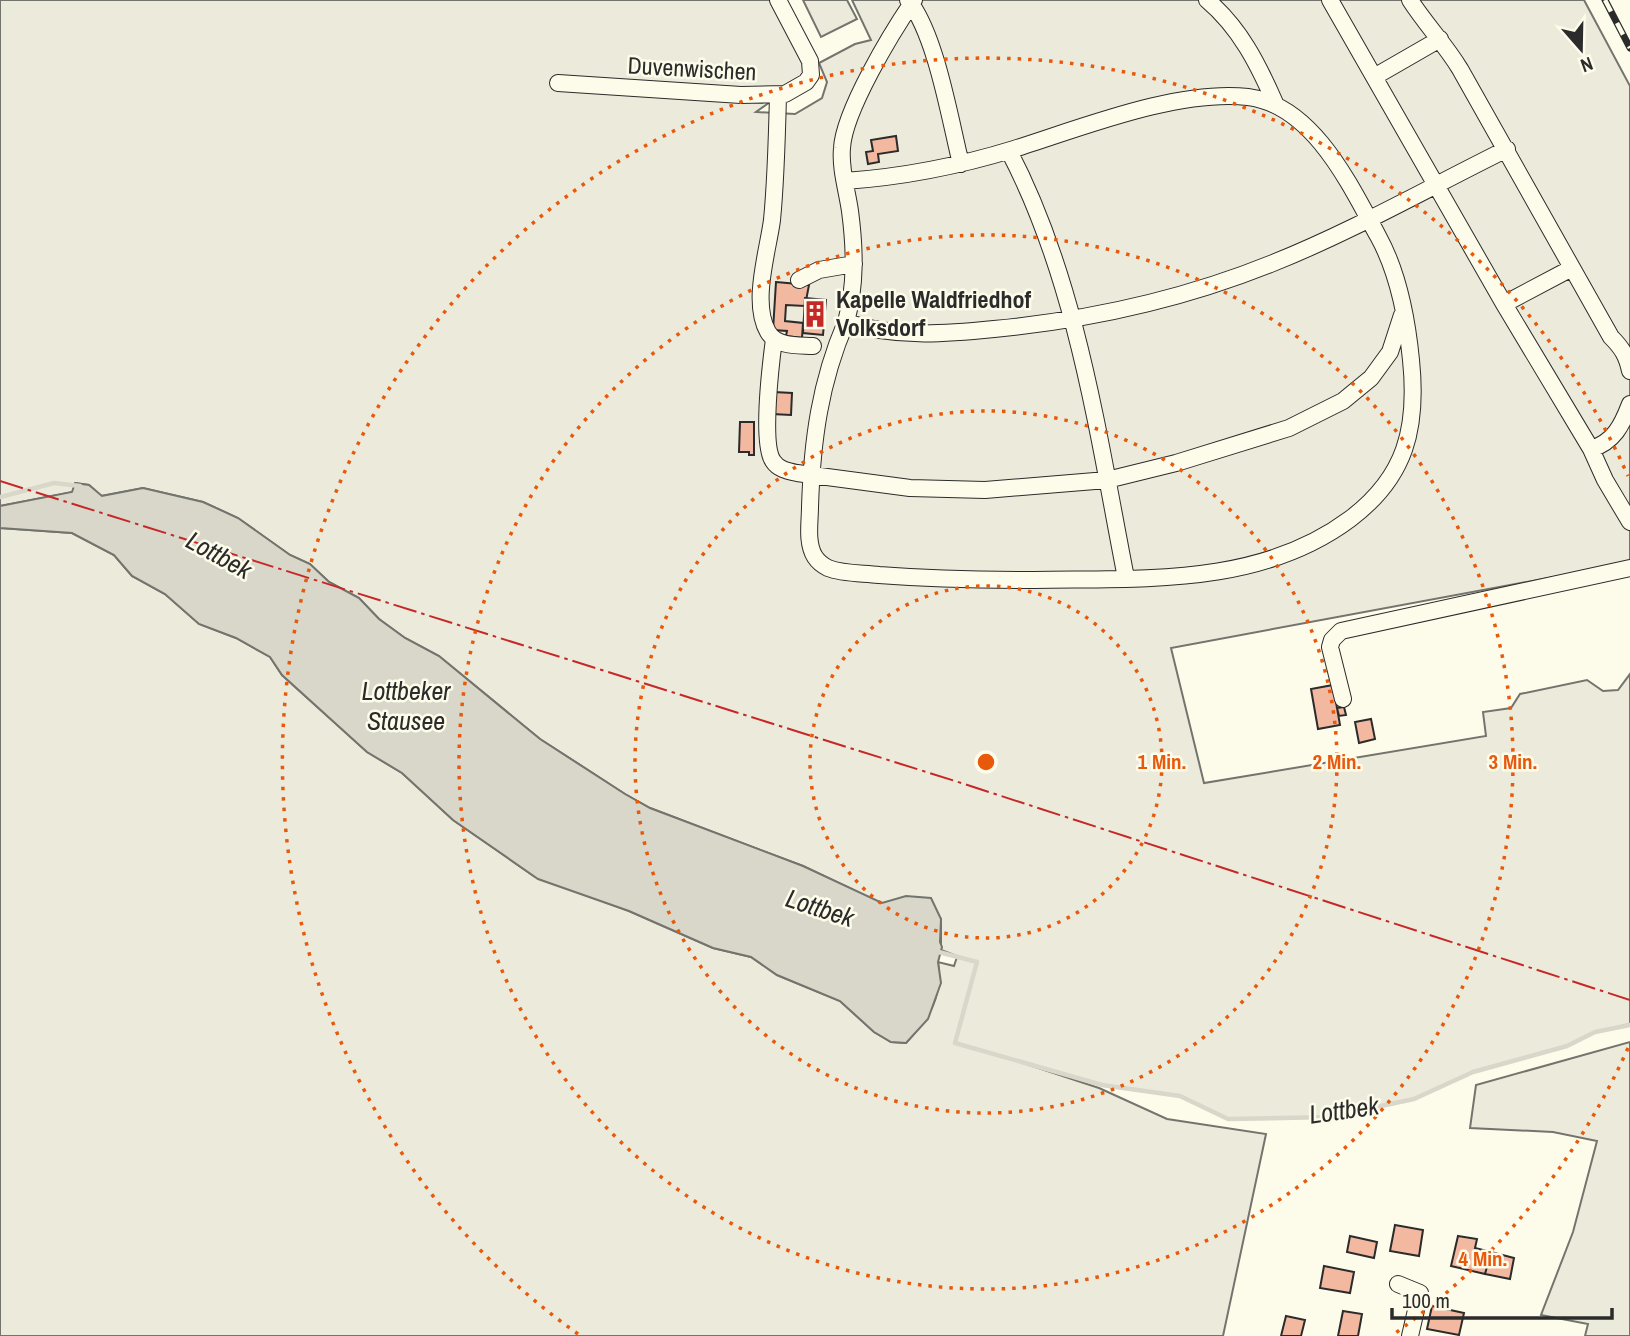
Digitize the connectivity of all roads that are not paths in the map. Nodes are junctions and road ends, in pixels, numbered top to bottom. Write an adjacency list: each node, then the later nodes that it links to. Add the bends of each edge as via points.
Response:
1 (778, 0): 9 (street, Duvenwischen, via 811,68 801,86)
2 (1207, 0): 10 (street, via 1246,45)
3 (1330, 0): 7 (street)
4 (1410, 0): 6 (street)
5 (911, 1): 13 (street, via 937,65); 14 (street, via 844,131)
6 (1440, 39): 7 (street); 11 (street)
7 (1374, 76): 15 (street)
8 (558, 83): 9 (street, Duvenwischen)
9 (778, 95): 24 (street, via 772,221 762,300 765,324)
10 (1275, 103): 12 (street, via 1246,97 1179,102); 16 (street, via 1313,135)
11 (1507, 149): 15 (street); 18 (street)
12 (1009, 150): 13 (street); 22 (street, via 1049,247)
13 (961, 164): 14 (street)
14 (845, 181): 17 (street)
15 (1435, 184): 16 (street); 20 (street)
16 (1369, 219): 21 (street, via 1389,256); 22 (street, via 1238,276 1154,302)
17 (854, 264): 19 (street, via 819,270); 23 (street)
18 (1572, 268): 20 (street); 26 (street, via 1621,347)
19 (799, 280)
20 (1504, 304): 28 (street)
21 (1403, 313): 30 (street, via 1390,352 1371,378 1343,401 1289,428); 34 (street, via 1414,388 1408,443 1387,484 1360,512 1300,549 1257,564 1200,574)
22 (1071, 319): 23 (street, via 917,333 870,330); 30 (street)
23 (846, 322): 29 (street, via 816,415)
24 (774, 339): 25 (street); 29 (street, via 767,435 770,457 786,471)
25 (813, 346)
26 (1630, 371)
27 (1630, 404): 28 (street, via 1615,436)
28 (1591, 449): 31 (street)
29 (811, 474): 30 (street, via 910,488 985,490); 34 (street, via 809,539 811,552 823,566 979,580)
30 (1107, 480): 34 (street)
31 (1625, 502): 32 (street)
32 (1630, 522)
33 (1630, 568): 35 (street, via 1341,631 1330,647)
34 (1126, 578)
35 (1343, 699)
36 (1398, 1284): 37 (street, via 1420,1293)
37 (1410, 1336)

